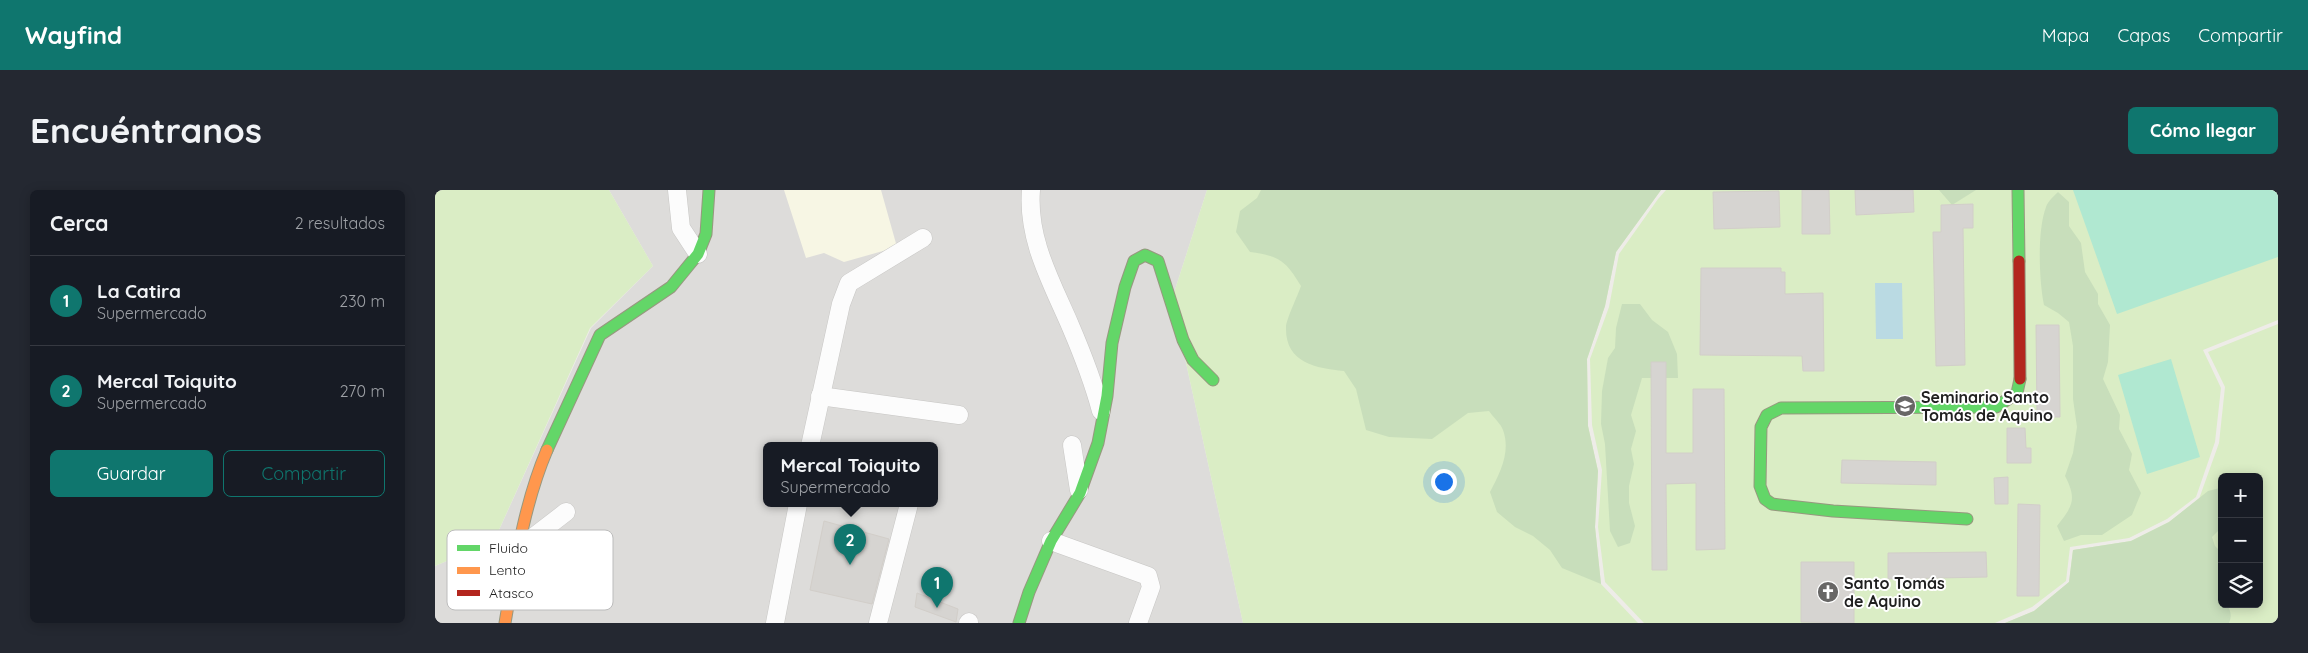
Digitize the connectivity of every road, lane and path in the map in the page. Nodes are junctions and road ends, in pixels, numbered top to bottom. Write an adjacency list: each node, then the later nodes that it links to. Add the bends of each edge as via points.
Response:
1 (677, 190): 6 (street, via 681,228)
2 (709, 190): 6 (street, via 706,234)
3 (1031, 190): 10 (street, via 1029,209 1039,256 1093,381)
4 (2018, 190): 17 (street, via 2020,382 2017,393 1996,407 1781,408 1767,415 1761,427 1759,486 1769,503 1833,511)
5 (923, 238): 8 (street, via 849,283 841,304)
6 (698, 254): 18 (street, via 671,287 600,335 540,467)
7 (1213, 380): 10 (street, via 1193,360 1183,340 1158,260 1145,255 1134,261 1125,287 1112,343)
8 (820, 396): 9 (street); 11 (street)
9 (959, 415)
10 (1103, 419): 13 (street)
11 (811, 442)
12 (1072, 445): 13 (street)
13 (1080, 493): 20 (street)
14 (797, 507): 23 (street)
15 (908, 507): 24 (street)
16 (566, 512): 19 (street)
17 (1967, 519)
18 (523, 530)
19 (543, 530)
20 (1051, 541): 25 (street); 26 (street, via 1148,576 1151,587)
21 (507, 610): 22 (street)
22 (505, 623)
23 (775, 623)
24 (878, 623)
25 (1019, 623)
26 (1138, 623)

